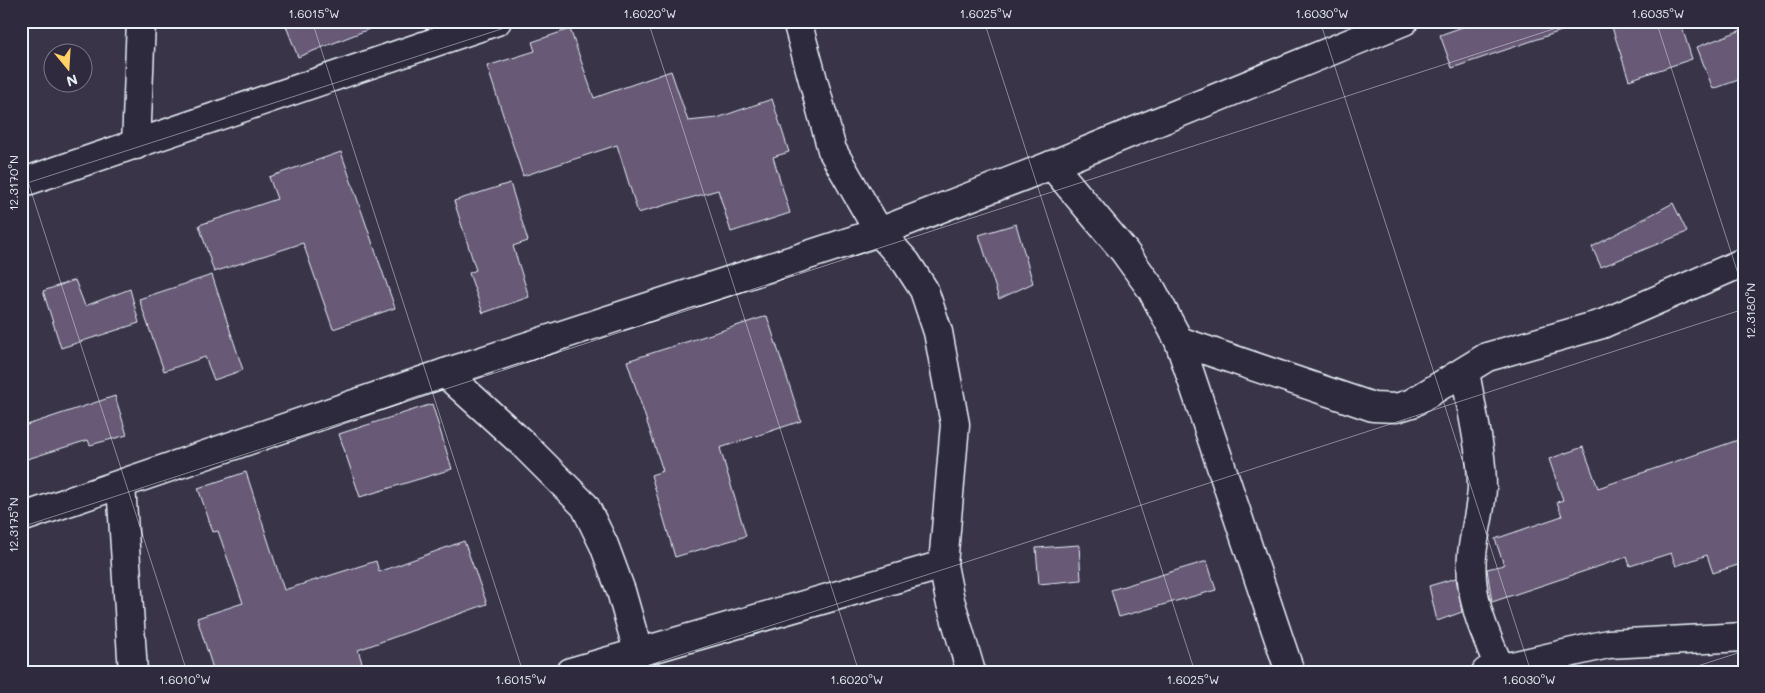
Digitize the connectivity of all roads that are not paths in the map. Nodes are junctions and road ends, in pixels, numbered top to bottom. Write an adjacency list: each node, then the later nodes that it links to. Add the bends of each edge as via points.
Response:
1 (141, 21): 5 (street)
2 (497, 21): 5 (street)
3 (797, 21): 8 (street, via 832,150)
4 (1404, 21): 6 (street)
5 (136, 144): 7 (street)
6 (1052, 165): 8 (street); 10 (street, via 1124,251 1152,290)
7 (21, 183)
8 (879, 232): 12 (street); 15 (street, via 906,262 924,290 938,332 955,424)
9 (1744, 262): 11 (street, via 1602,324 1487,357)
10 (1179, 341): 11 (street, via 1373,407 1396,408 1412,403); 22 (street)
11 (1465, 371): 18 (street, via 1482,486 1472,556 1472,588)
12 (444, 373): 13 (street); 17 (street, via 585,506 604,546)
13 (121, 485): 14 (street); 19 (street)
14 (21, 518)
15 (943, 564): 17 (street); 21 (street)
16 (1744, 637): 18 (street, via 1608,644)
17 (638, 651): 20 (street)
18 (1493, 670)
19 (133, 672)
20 (571, 672)
21 (970, 672)
22 (1290, 672)

